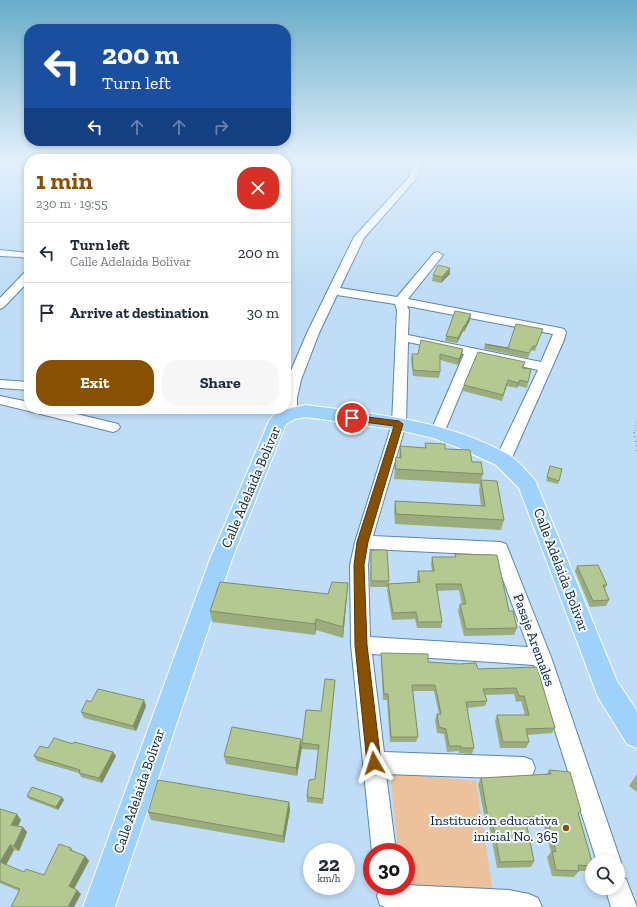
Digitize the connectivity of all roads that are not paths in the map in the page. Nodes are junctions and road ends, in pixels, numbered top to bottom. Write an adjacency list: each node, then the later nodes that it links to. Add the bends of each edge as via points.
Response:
1 (391, 201): 6 (street, via 359,236)
2 (0, 253): 3 (street)
3 (24, 255)
4 (438, 256): 7 (street)
5 (24, 279): 8 (street)
6 (334, 290): 7 (street); 14 (street, via 313,333)
7 (400, 301): 9 (street, via 403,310); 11 (street, via 560,332)
8 (0, 305)
9 (401, 337): 10 (street); 20 (street)
10 (471, 352): 11 (street); 22 (street)
11 (544, 367): 23 (street)
12 (0, 384): 13 (street)
13 (24, 386)
14 (291, 394)
15 (0, 400): 16 (street)
16 (24, 406)
17 (58, 414): 21 (street)
18 (290, 414): 34 (main road, Calle Adelaida Bolivar, via 278,421 221,559)
19 (291, 414): 20 (main road, Calle Adelaida Bolivar, via 306,411)
20 (399, 424): 22 (main road, Calle Adelaida Bolivar); 24 (street)
21 (113, 427)
22 (437, 433): 23 (main road, Calle Adelaida Bolivar)
23 (503, 460): 27 (main road, Calle Adelaida Bolivar, via 528,484 607,688)
24 (363, 542): 25 (street, via 359,565); 26 (street, Pasaje Aremales, via 500,549)
25 (361, 645): 26 (street); 28 (street)
26 (541, 657): 31 (street, Pasaje Aremales)
27 (637, 735)
28 (374, 763): 29 (street); 30 (street)
29 (524, 768)
30 (383, 843)
31 (607, 855)
32 (620, 895): 36 (street)
33 (389, 896): 35 (street, via 509,903)
34 (99, 907)
35 (529, 907)
36 (624, 907)

